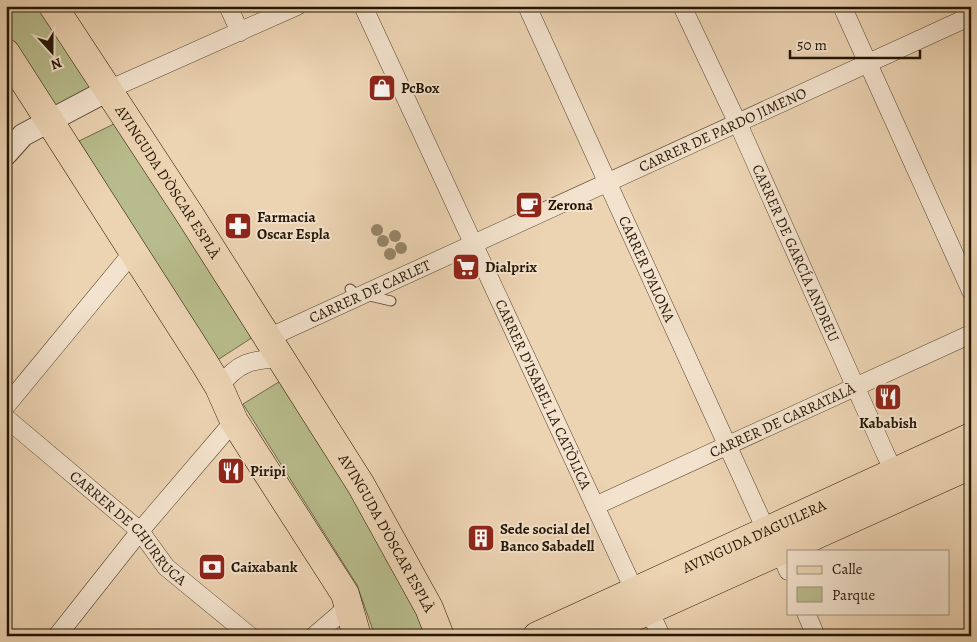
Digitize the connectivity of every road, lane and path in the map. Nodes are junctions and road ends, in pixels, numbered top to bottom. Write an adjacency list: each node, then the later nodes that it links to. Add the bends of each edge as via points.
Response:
1 (53, 6): 12 (main road, AVINGUDA D'ÒSCAR ESPLÀ)
2 (228, 6): 9 (street)
3 (297, 6): 9 (street)
4 (363, 6): 17 (street, CARRER D'ISABEL LA CATÒLICA)
5 (528, 6): 16 (street, CARRER D'ALONA)
6 (682, 6): 14 (street, CARRER DE GARCÍA ANDREU)
7 (842, 6): 11 (street)
8 (971, 16): 11 (street, CARRER DE PARDO JIMENO)
9 (240, 32): 12 (street)
10 (6, 53): 13 (main road)
11 (868, 62): 14 (street, CARRER DE PARDO JIMENO); 19 (street)
12 (108, 90): 13 (street); 23 (main road, AVINGUDA D'ÒSCAR ESPLÀ)
13 (50, 122): 15 (street, via 22,135); 18 (main road)
14 (738, 124): 16 (street, CARRER DE PARDO JIMENO); 25 (street, CARRER DE GARCÍA ANDREU)
15 (6, 154)
16 (607, 181): 17 (street, CARRER DE PARDO JIMENO); 30 (street, CARRER D'ALONA)
17 (473, 243): 20 (street, CARRER DE CARLET); 34 (street, CARRER D'ISABEL LA CATÒLICA)
18 (133, 252): 24 (main road); 26 (street)
19 (971, 291)
20 (354, 293): 21 (lane); 23 (street, CARRER DE CARLET)
21 (391, 301)
22 (971, 334): 25 (street, CARRER DE CARRATALÀ)
23 (274, 348): 24 (street, via 233,370); 44 (main road, AVINGUDA D'ÒSCAR ESPLÀ, via 361,485 429,608)
24 (219, 387): 28 (main road)
25 (855, 387): 30 (street, CARRER DE CARRATALÀ); 32 (street, CARRER DE GARCÍA ANDREU)
26 (6, 406)
27 (6, 418): 35 (street, CARRER DE CHURRUCA)
28 (234, 421): 35 (street); 38 (main road)
29 (971, 436): 32 (main road, AVINGUDA D'AGUILERA)
30 (728, 446): 34 (street, CARRER DE CARRATALÀ); 36 (street, CARRER D'ALONA)
31 (971, 465): 33 (main road, AVINGUDA D'AGUILERA)
32 (894, 472): 33 (street); 36 (main road, AVINGUDA D'AGUILERA)
33 (923, 486): 36 (main road, AVINGUDA D'AGUILERA)
34 (595, 506): 37 (street, CARRER D'ISABEL LA CATÒLICA)
35 (140, 530): 40 (street); 41 (street, CARRER DE CHURRUCA, via 166,567)
36 (778, 551): 37 (main road, AVINGUDA D'AGUILERA)
37 (642, 601): 45 (main road, AVINGUDA D'AGUILERA); 46 (main road, AVINGUDA D'AGUILERA); 47 (street, CARRER D'ISABEL LA CATÒLICA)
38 (350, 605): 42 (street); 43 (main road)
39 (806, 614): 48 (street)
40 (57, 636)
41 (250, 636)
42 (314, 636)
43 (358, 636)
44 (440, 636)
45 (537, 636)
46 (592, 636)
47 (661, 636)
48 (816, 636)

